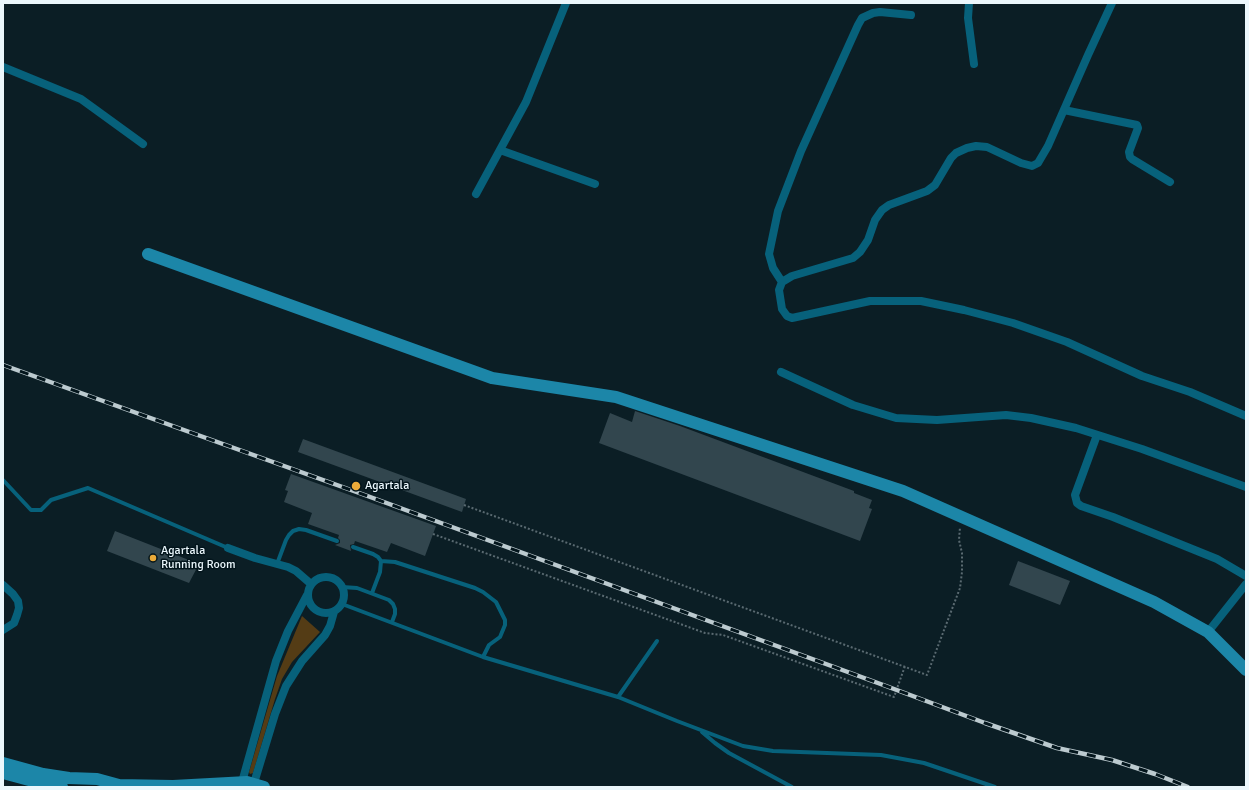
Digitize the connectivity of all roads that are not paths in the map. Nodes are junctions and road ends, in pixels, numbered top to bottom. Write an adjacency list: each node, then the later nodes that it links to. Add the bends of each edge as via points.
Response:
1 (566, 3): 9 (street, via 526,102)
2 (969, 3): 5 (street, via 968,18)
3 (1112, 3): 7 (street)
4 (911, 15): 14 (street, via 873,13 862,18 858,24 801,151 778,211 769,254)
5 (974, 64)
6 (3, 67): 8 (street, via 81,99)
7 (1064, 110): 10 (street, via 1137,125 1130,157); 14 (street, via 1038,163 1032,166 1021,163 987,147 976,146 956,153 935,185 927,191 889,204 882,210 875,220 868,240 853,258 792,276)
8 (142, 144)
9 (500, 150): 11 (street); 12 (street)
10 (1170, 182)
11 (595, 184)
12 (476, 194)
13 (148, 254): 36 (street, via 492,378 616,397 903,491 1154,602)
14 (782, 282): 16 (street, via 779,290 782,308 787,316 792,318 870,301 921,302 964,310 1068,342 1142,376 1190,392)
15 (781, 372): 17 (street, via 852,405 896,418 937,420 1006,415 1031,418)
16 (1246, 416)
17 (1097, 435): 19 (street); 25 (street, via 1075,494 1076,503 1217,559)
18 (3, 480): 22 (lane, via 31,510 41,510 51,500 88,488)
19 (1246, 487)
20 (337, 541): 24 (lane, via 300,529 289,535)
21 (353, 547): 23 (lane, via 373,554)
22 (228, 548): 24 (street)
23 (381, 561): 30 (lane, via 380,572); 38 (lane, via 395,562 475,588 496,602 503,614 505,626 500,637 489,646)
24 (277, 564): 26 (street, via 296,571)
25 (1246, 576)
26 (311, 584): 29 (street, via 322,577 328,577 334,578); 31 (street)
27 (1246, 584): 36 (street)
28 (3, 585): 35 (street, via 18,601 19,608 14,623)
29 (342, 586): 30 (lane); 32 (street)
30 (372, 593): 34 (lane, via 393,604 395,614)
31 (307, 595): 33 (street, via 311,607 316,611 328,614); 44 (street, via 276,661)
32 (342, 604): 33 (street); 34 (lane)
33 (334, 612): 44 (street, via 330,626 302,660 278,703)
34 (392, 622): 38 (lane)
35 (3, 630)
36 (1208, 632): 39 (street)
37 (657, 641): 40 (lane)
38 (483, 657): 40 (lane)
39 (1246, 670)
40 (618, 697): 41 (lane)
41 (700, 730): 47 (lane, via 729,754); 48 (lane, via 743,746 773,751 881,755 924,763)
42 (3, 763): 45 (street, via 43,774 97,779)
43 (3, 773): 46 (street)
44 (257, 785): 45 (street)
45 (116, 786)
46 (62, 787)
47 (792, 787)
48 (995, 787)

